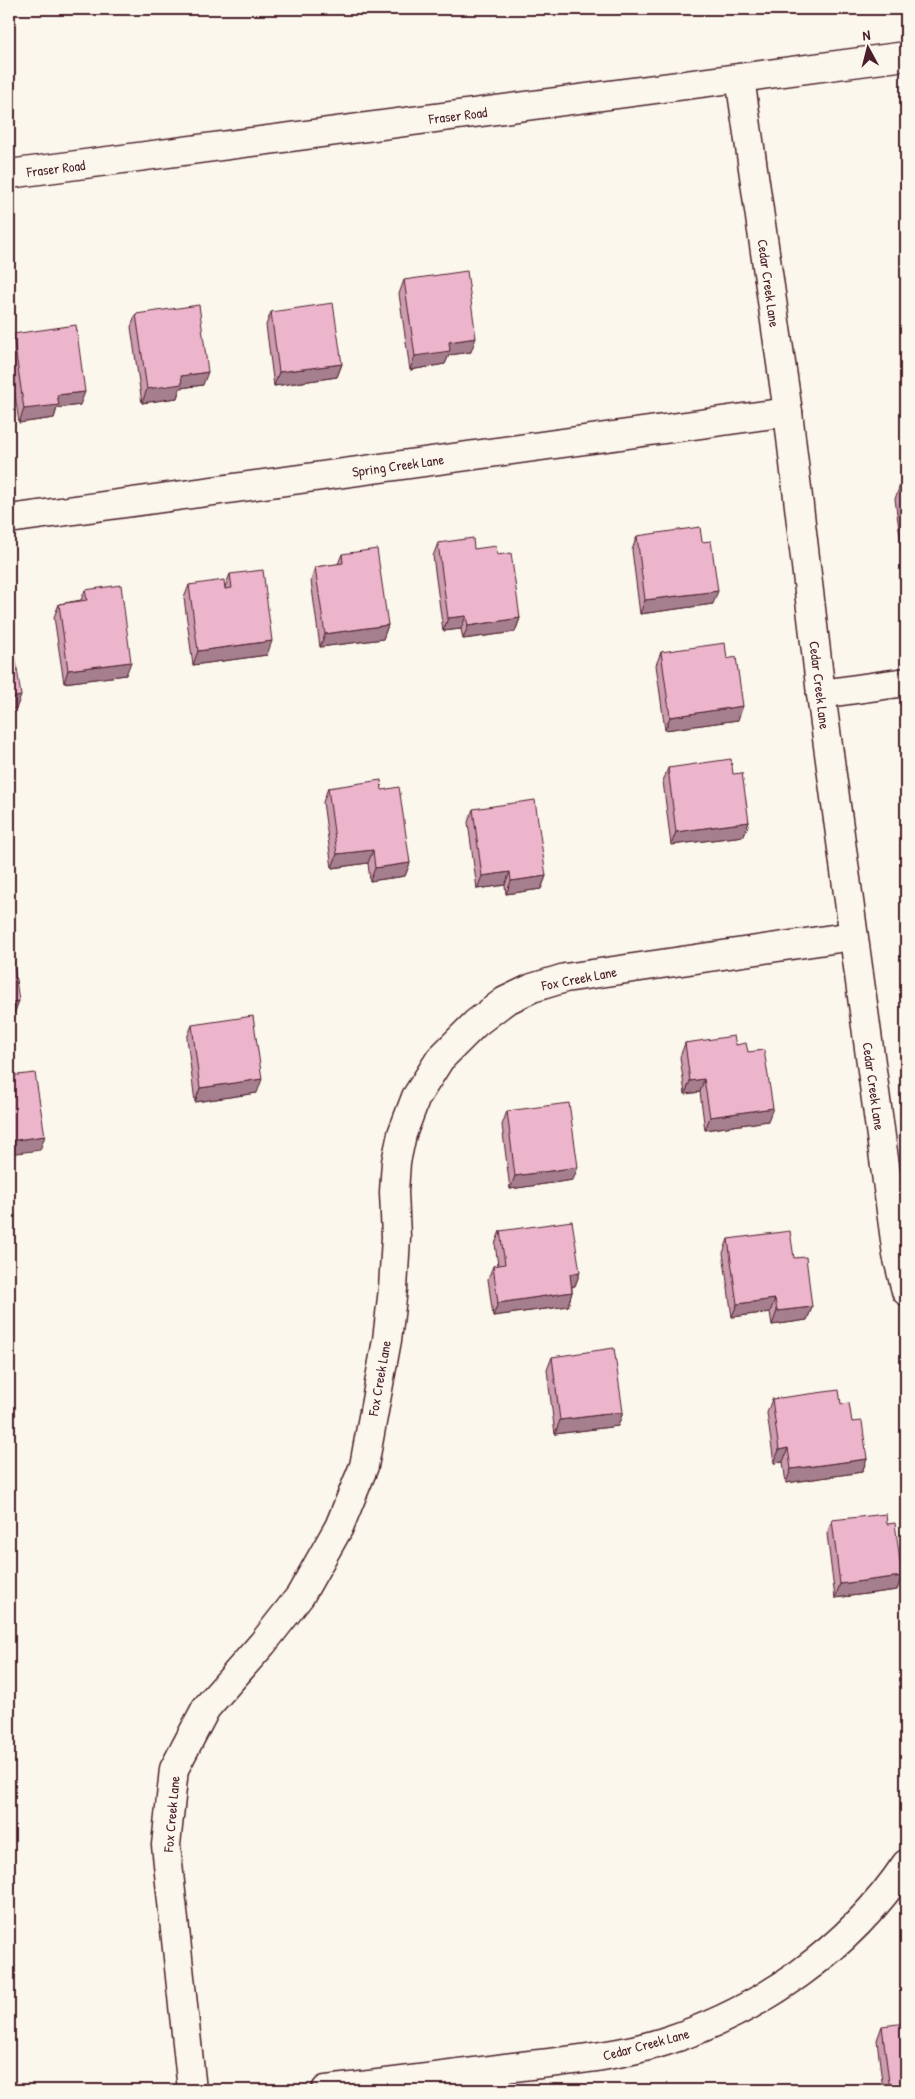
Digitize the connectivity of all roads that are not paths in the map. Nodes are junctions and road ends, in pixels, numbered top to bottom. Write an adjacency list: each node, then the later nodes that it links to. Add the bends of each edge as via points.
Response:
1 (906, 56): 2 (street, Fraser Road)
2 (740, 78): 3 (street, Fraser Road); 4 (street, Cedar Creek Lane)
3 (9, 174)
4 (788, 412): 5 (street, Spring Creek Lane); 7 (street, Cedar Creek Lane)
5 (9, 519)
6 (906, 682): 7 (street)
7 (821, 694): 8 (street, Cedar Creek Lane)
8 (853, 936): 9 (street, Cedar Creek Lane, via 897,1255); 11 (street, Fox Creek Lane, via 565,978 532,988 505,1001 476,1023 440,1059 416,1098 402,1134 396,1162 396,1237 387,1340 364,1466 339,1527 300,1596 206,1708 174,1769 166,1846)
9 (906, 1291)
10 (906, 1864): 12 (street, Cedar Creek Lane, via 890,1889 838,1943 804,1971 773,1992 700,2029 622,2053)
11 (192, 2090)
12 (326, 2090)

